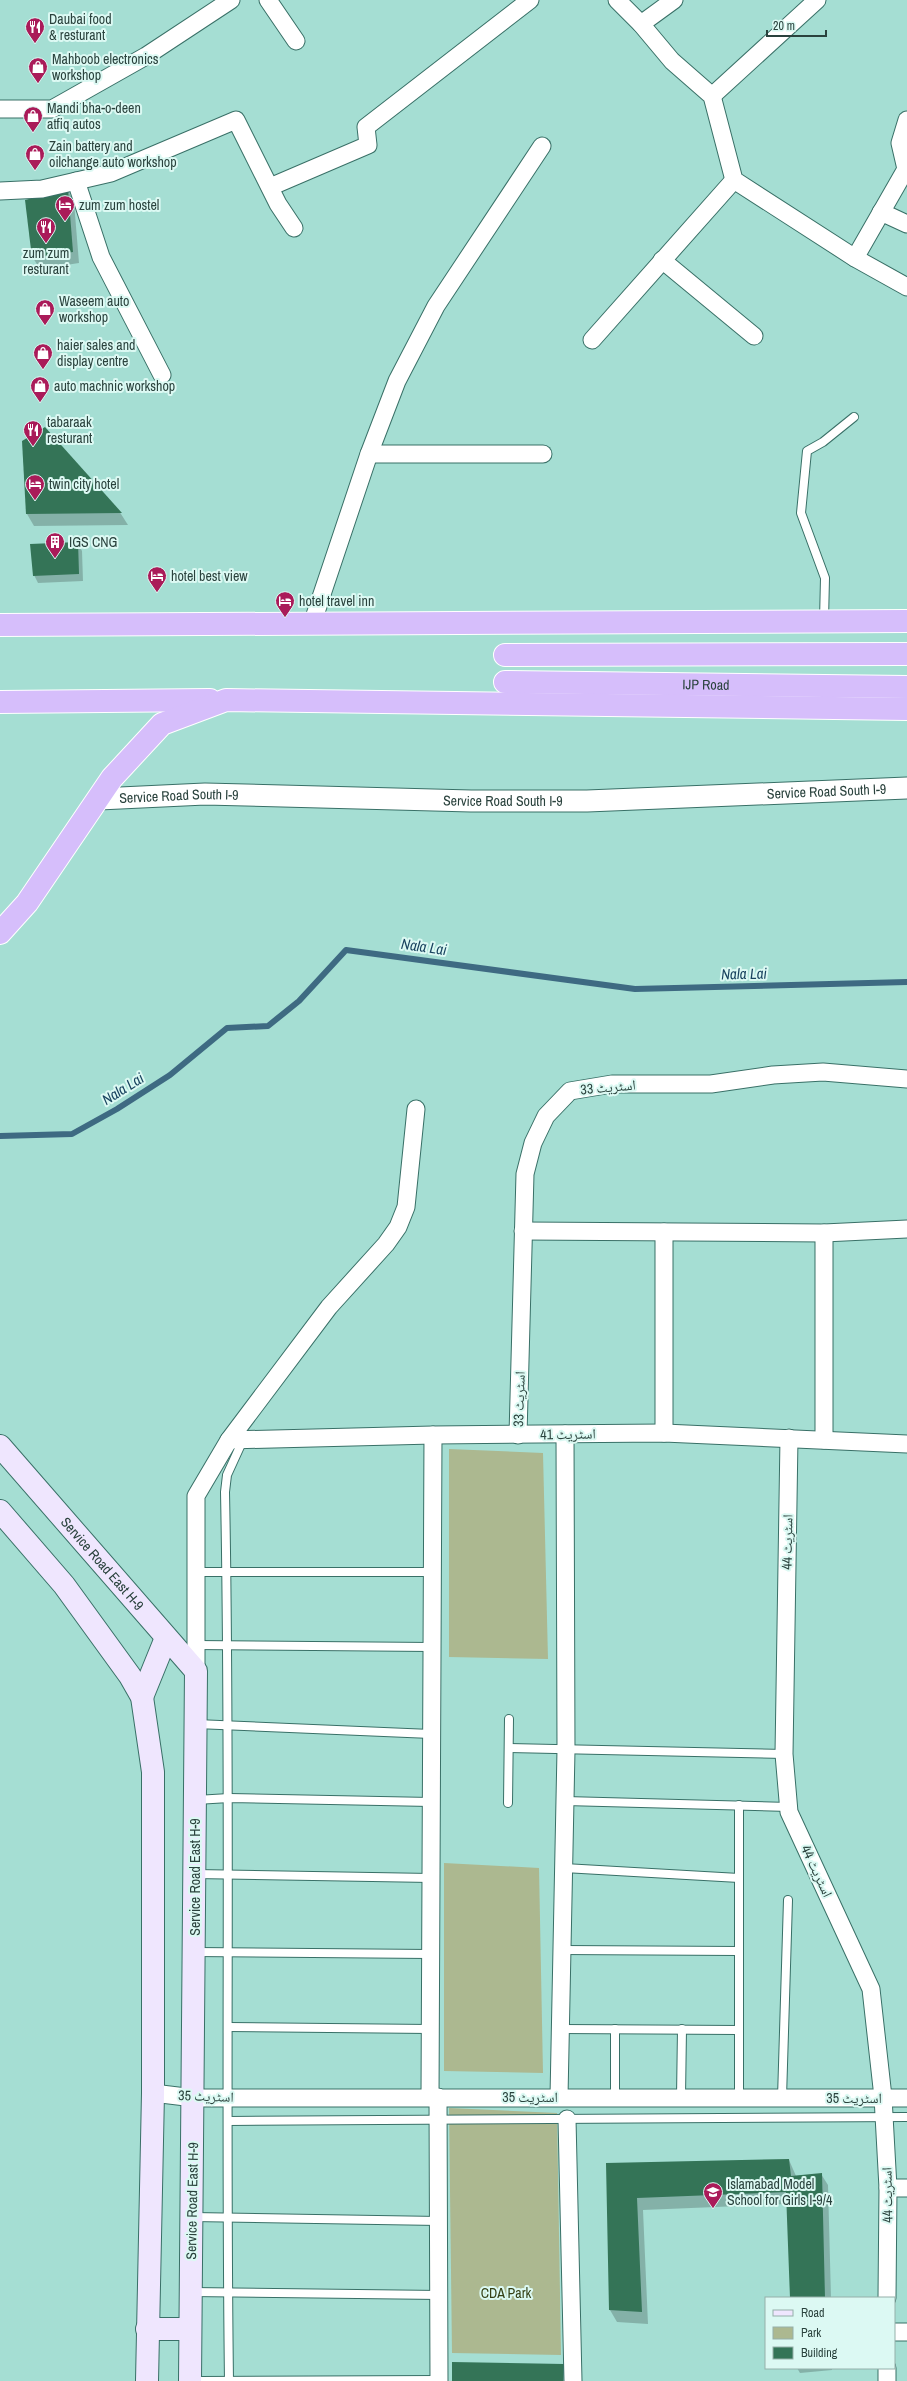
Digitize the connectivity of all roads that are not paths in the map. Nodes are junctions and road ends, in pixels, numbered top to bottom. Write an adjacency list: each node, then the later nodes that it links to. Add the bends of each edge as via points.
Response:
1 (231, 0): 10 (street, via 146,56 52,109)
2 (268, 0): 8 (street)
3 (530, 0): 16 (street, via 366,127 368,145)
4 (617, 0): 7 (street)
5 (674, 0): 7 (street)
6 (817, 0): 9 (street)
7 (641, 24): 9 (street, via 672,61)
8 (296, 41)
9 (712, 96): 13 (street)
10 (0, 109)
11 (907, 120): 15 (street, via 900,144 906,169)
12 (542, 146): 28 (street, via 436,306 397,381)
13 (734, 180): 21 (street); 22 (street)
14 (76, 182): 16 (street, via 111,173 236,120); 17 (street, via 42,189); 26 (street, via 101,257)
15 (902, 183): 18 (street)
16 (270, 187): 20 (street)
17 (0, 191)
18 (881, 212): 19 (street); 21 (street)
19 (907, 224)
20 (294, 228)
21 (855, 258): 23 (street)
22 (662, 260): 24 (street); 25 (street)
23 (907, 287)
24 (754, 336)
25 (592, 340)
26 (162, 375)
27 (854, 417): 31 (lane, via 823,442 807,451 801,513 825,578)
28 (369, 454): 29 (street); 32 (street)
29 (543, 454)
30 (907, 621): 31 (highway)
31 (824, 623): 32 (highway)
32 (312, 624): 33 (highway)
33 (0, 625)
34 (907, 654): 35 (highway, IJP Road)
35 (505, 655)
36 (505, 682): 37 (highway, IJP Road)
37 (907, 687)
38 (226, 700): 39 (highway); 40 (highway); 42 (highway, via 162,724 112,778)
39 (0, 702)
40 (907, 709)
41 (907, 788): 42 (street, Service Road South I-9, via 471,802 205,794)
42 (99, 799): 43 (highway, via 27,903)
43 (0, 933)
44 (907, 1079): 47 (street, اسٹریٹ 33, via 823,1072 772,1075 711,1084 612,1084 570,1091 546,1116 533,1143 525,1174)
45 (416, 1109): 55 (street, via 406,1207 398,1227 386,1244 329,1307)
46 (907, 1229): 49 (street)
47 (523, 1231): 48 (street); 53 (street, اسٹریٹ 33)
48 (664, 1232): 49 (street); 50 (street)
49 (824, 1233): 56 (street)
50 (664, 1433): 51 (street, اسٹریٹ 41); 54 (street, اسٹریٹ 41)
51 (565, 1434): 53 (street, اسٹریٹ 41); 74 (street)
52 (433, 1435): 53 (street, اسٹریٹ 41); 55 (street, اسٹریٹ 41); 62 (street)
53 (518, 1435)
54 (789, 1438): 56 (street, اسٹریٹ 41); 75 (street, اسٹریٹ 44)
55 (236, 1440): 60 (lane, via 227,1480); 61 (street, via 196,1496)
56 (824, 1440): 57 (street, اسٹریٹ 41)
57 (907, 1444)
58 (0, 1446): 63 (main road, Service Road East H-9)
59 (0, 1511): 68 (main road, via 64,1585 107,1642)
60 (227, 1571): 61 (lane); 62 (lane); 65 (lane)
61 (195, 1572): 64 (street)
62 (432, 1572): 66 (street)
63 (166, 1638): 67 (main road, Service Road East H-9); 68 (main road)
64 (196, 1645): 65 (lane); 67 (street)
65 (228, 1646): 66 (lane); 71 (lane)
66 (432, 1647): 72 (street)
67 (196, 1671): 70 (main road, Service Road East H-9)
68 (142, 1697): 100 (main road, via 153,1772)
69 (509, 1719): 73 (lane)
70 (196, 1724): 71 (lane); 77 (main road, Service Road East H-9)
71 (229, 1724): 72 (lane); 76 (lane)
72 (431, 1734): 79 (street)
73 (509, 1748): 74 (lane); 80 (lane)
74 (566, 1750): 75 (lane); 78 (street)
75 (784, 1754): 82 (street, اسٹریٹ 44)
76 (229, 1798): 77 (lane); 79 (lane); 85 (lane)
77 (195, 1800): 84 (main road, Service Road East H-9)
78 (565, 1801): 81 (lane); 83 (street)
79 (431, 1802): 86 (street)
80 (508, 1803)
81 (739, 1804): 82 (lane); 87 (lane)
82 (789, 1807): 109 (street, اسٹریٹ 44, via 871,1989)
83 (564, 1868): 87 (lane); 89 (street)
84 (195, 1874): 85 (lane); 92 (main road, Service Road East H-9)
85 (229, 1874): 86 (lane); 90 (lane)
86 (431, 1878): 93 (street)
87 (739, 1878): 91 (lane)
88 (788, 1900): 108 (lane)
89 (562, 1950): 91 (lane); 96 (street)
90 (229, 1951): 92 (lane); 93 (lane); 94 (lane)
91 (739, 1951): 99 (lane)
92 (195, 1952): 106 (main road, Service Road East H-9)
93 (430, 1954): 95 (street)
94 (228, 2027): 95 (lane); 107 (lane)
95 (430, 2029): 101 (street)
96 (561, 2029): 97 (lane); 102 (street)
97 (615, 2029): 98 (lane); 103 (lane)
98 (682, 2029): 99 (lane); 104 (lane)
99 (739, 2030): 105 (lane)
100 (153, 2093): 106 (street, اسٹریٹ 35); 125 (main road)
101 (434, 2097): 102 (street, اسٹریٹ 35); 107 (street, اسٹریٹ 35); 115 (street)
102 (559, 2097): 103 (street, اسٹریٹ 35)
103 (615, 2097): 104 (street, اسٹریٹ 35)
104 (680, 2097): 105 (street, اسٹریٹ 35)
105 (739, 2097): 108 (street, اسٹریٹ 35)
106 (194, 2098): 107 (street, اسٹریٹ 35); 118 (main road, Service Road East H-9)
107 (228, 2098): 114 (lane)
108 (782, 2098): 109 (street, اسٹریٹ 35)
109 (883, 2098): 110 (street, اسٹریٹ 35); 111 (street, اسٹریٹ 44)
110 (907, 2098)
111 (884, 2117): 112 (lane); 113 (lane); 116 (street, اسٹریٹ 44)
112 (907, 2117)
113 (567, 2119): 115 (lane); 135 (street)
114 (228, 2121): 115 (lane); 119 (lane)
115 (437, 2121): 120 (street)
116 (888, 2188): 117 (street); 124 (street, اسٹریٹ 44)
117 (907, 2188)
118 (192, 2217): 119 (lane); 121 (main road, Service Road East H-9)
119 (227, 2217): 120 (lane); 122 (lane)
120 (439, 2221): 123 (street)
121 (190, 2292): 122 (lane); 126 (main road, Service Road East H-9)
122 (228, 2292): 123 (lane); 130 (lane)
123 (440, 2295): 134 (street)
124 (887, 2297)
125 (147, 2329): 126 (main road); 131 (main road)
126 (190, 2329): 132 (main road, Service Road East H-9)
127 (895, 2332): 128 (street)
128 (907, 2332)
129 (887, 2369): 136 (street)
130 (229, 2380): 133 (lane); 134 (lane)
131 (147, 2381)
132 (190, 2381)
133 (200, 2381)
134 (439, 2381)
135 (573, 2381)
136 (887, 2381)

